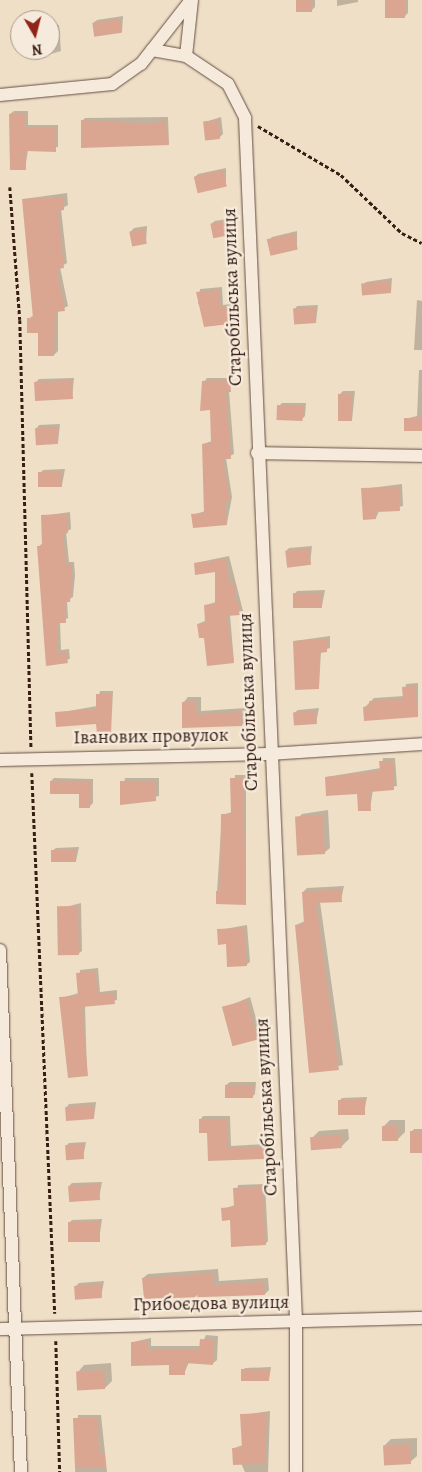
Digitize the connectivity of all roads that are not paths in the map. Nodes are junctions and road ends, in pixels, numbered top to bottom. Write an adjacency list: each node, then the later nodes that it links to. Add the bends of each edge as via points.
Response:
1 (192, 0): 2 (street); 3 (street)
2 (152, 50): 3 (street, Старобільська вулиця); 4 (street, via 141,64 112,84)
3 (186, 56): 5 (street, Старобільська вулиця, via 228,84 245,118)
4 (0, 95)
5 (257, 453): 6 (street); 8 (street, Старобільська вулиця)
6 (422, 456)
7 (422, 744): 8 (street, Іванових провулок)
8 (270, 754): 9 (street, Іванових провулок); 12 (street, Старобільська вулиця)
9 (0, 760)
10 (0, 950): 13 (street)
11 (422, 1318): 12 (street, Грибоєдова вулиця)
12 (296, 1322): 13 (street, Грибоєдова вулиця, via 55,1332); 16 (street, Старобільська вулиця)
13 (17, 1328): 14 (street, Грибоєдова вулиця); 15 (street)
14 (0, 1329)
15 (22, 1472)
16 (296, 1472)

